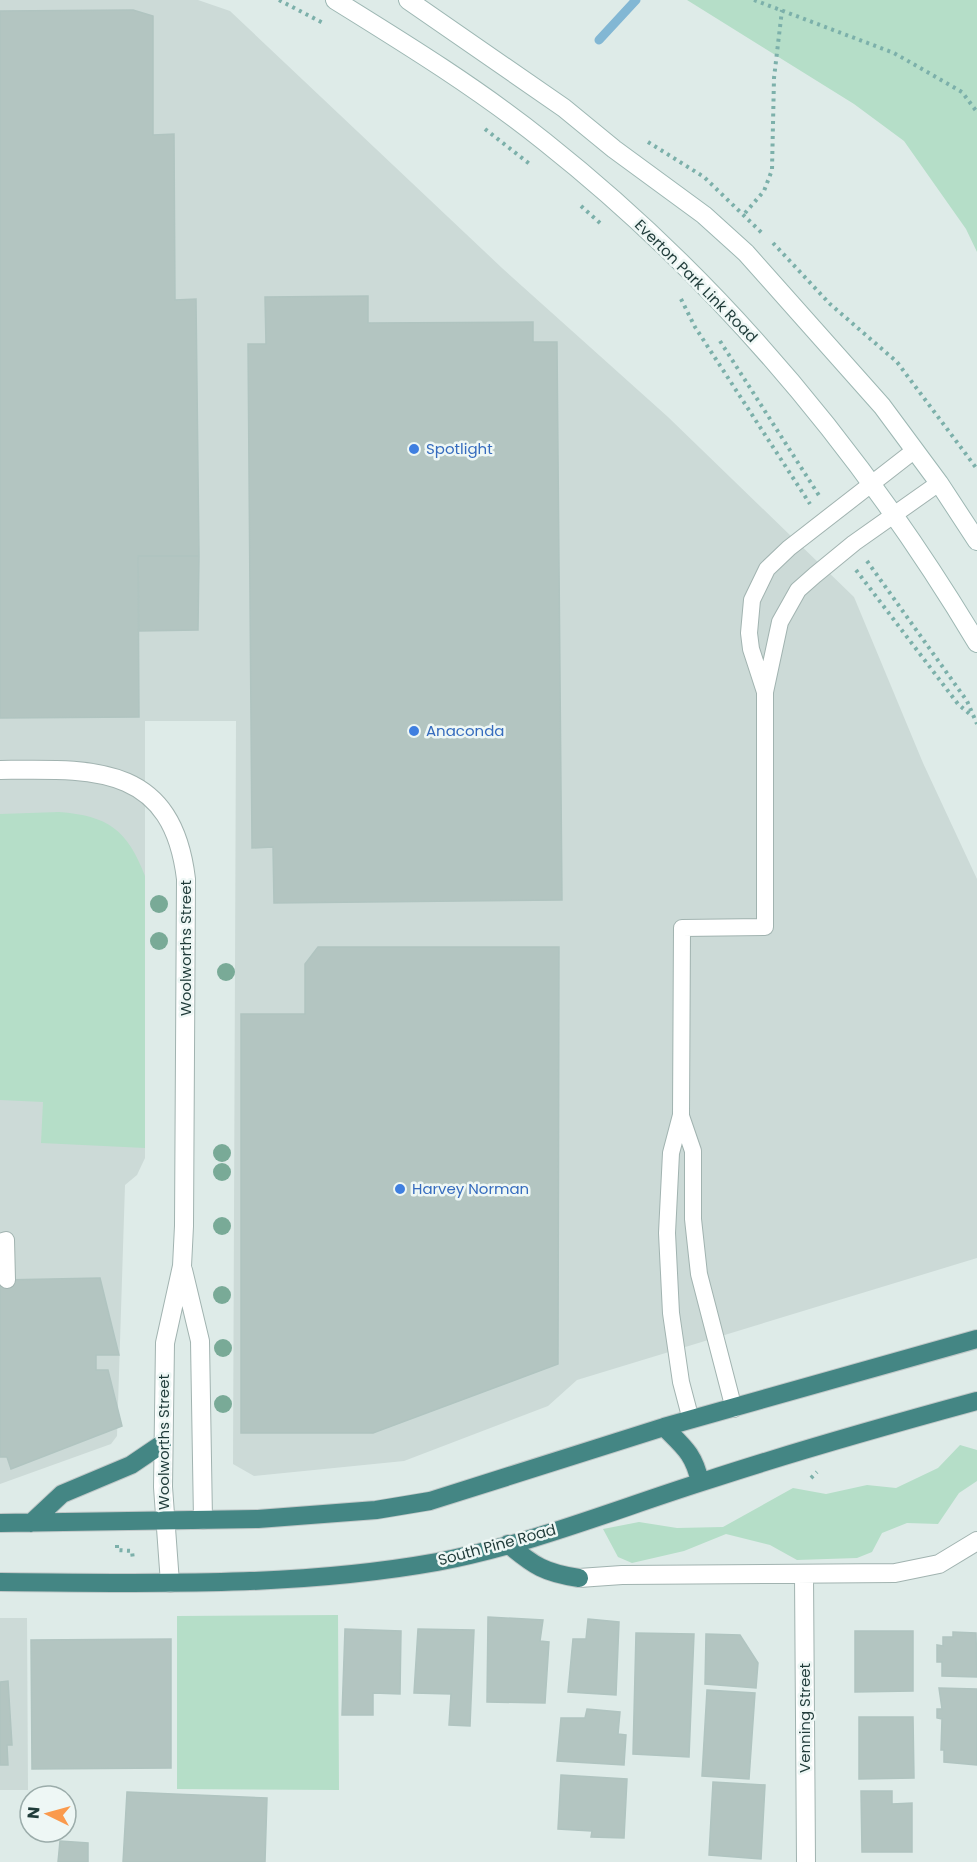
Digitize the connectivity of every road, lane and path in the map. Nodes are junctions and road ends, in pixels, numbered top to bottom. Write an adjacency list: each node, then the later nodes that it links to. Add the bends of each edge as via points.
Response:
1 (279, 0): 6 (path)
2 (334, 0): 18 (street, Everton Park Link Road, via 545,141 616,202 762,347)
3 (408, 0): 17 (street, via 506,65 704,215 746,253 882,406)
4 (754, 0): 5 (path)
5 (782, 10): 7 (path, via 894,53 962,92); 11 (path, via 774,78 772,170 764,191)
6 (329, 27)
7 (977, 111)
8 (482, 127): 9 (path)
9 (537, 169)
10 (573, 199): 12 (path)
11 (745, 213)
12 (607, 229)
13 (673, 291): 14 (path)
14 (681, 299): 15 (path); 21 (path, via 695,327)
15 (696, 312)
16 (715, 334): 20 (path)
17 (915, 450): 18 (lane); 19 (street)
18 (873, 483): 22 (street, Everton Park Link Road); 27 (lane, via 776,558 759,585 752,600 749,633)
19 (939, 483): 22 (lane); 23 (street)
20 (820, 497)
21 (812, 508)
22 (894, 516): 26 (street, Everton Park Link Road); 27 (lane, via 854,543 798,590 780,622)
23 (977, 541)
24 (856, 570): 28 (path, via 958,704)
25 (874, 571): 28 (path, via 967,701)
26 (977, 643)
27 (765, 693): 31 (lane, via 765,927 682,928)
28 (972, 716): 29 (path)
29 (977, 724)
30 (0, 770): 33 (street, Woolworths Street, via 85,770 117,778 159,807 182,848 186,879 186,1021)
31 (681, 1115): 37 (lane, via 693,1152 693,1219 699,1274); 38 (lane, via 671,1153 667,1233 671,1313)
32 (0, 1242): 34 (lane, via 6,1240)
33 (182, 1266): 40 (street, Woolworths Street, via 165,1343); 42 (street, Woolworths Street, via 200,1341)
34 (7, 1280)
35 (977, 1339): 37 (highway)
36 (977, 1401): 41 (highway, South Pine Road)
37 (734, 1408): 38 (highway)
38 (691, 1420): 39 (highway)
39 (664, 1427): 41 (highway, via 689,1451); 42 (highway, via 430,1502 329,1515)
40 (162, 1444): 43 (street, Woolworths Street); 45 (highway, via 131,1465 62,1494)
41 (700, 1482): 48 (highway, South Pine Road)
42 (203, 1520): 43 (highway)
43 (164, 1521): 45 (highway); 53 (street, Woolworths Street)
44 (0, 1523): 45 (highway)
45 (31, 1523)
46 (117, 1538): 49 (path, via 117,1550 132,1551)
47 (977, 1541): 50 (street, via 956,1556 921,1570)
48 (508, 1544): 51 (highway, via 534,1566); 53 (highway, South Pine Road, via 436,1562 326,1577)
49 (133, 1563)
50 (804, 1575): 51 (street); 54 (street, Venning Street)
51 (579, 1578)
52 (0, 1582): 53 (highway, South Pine Road)
53 (170, 1583)
54 (806, 1862)

